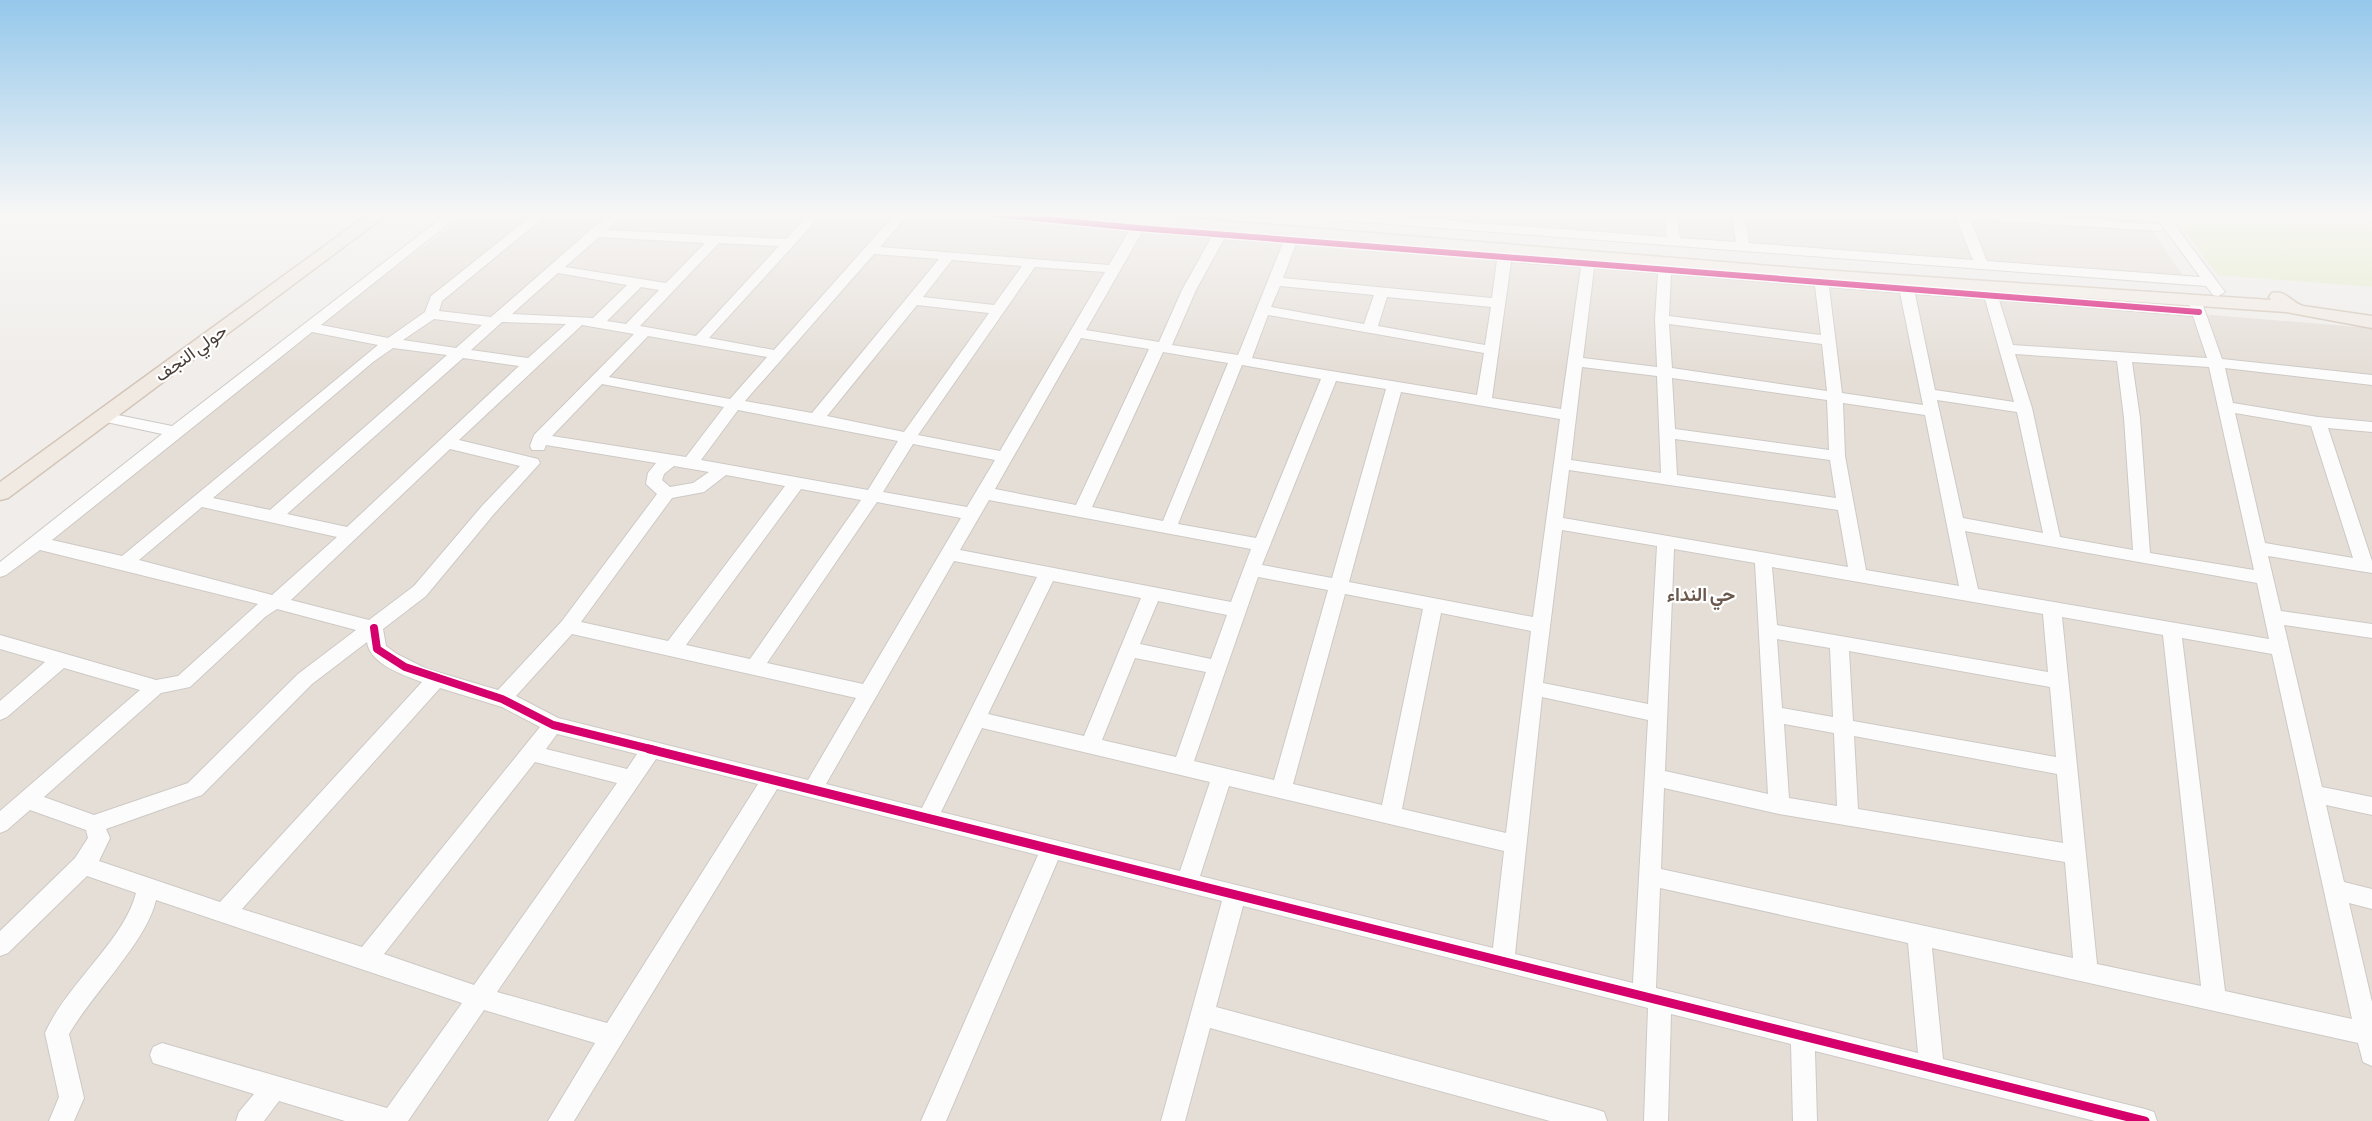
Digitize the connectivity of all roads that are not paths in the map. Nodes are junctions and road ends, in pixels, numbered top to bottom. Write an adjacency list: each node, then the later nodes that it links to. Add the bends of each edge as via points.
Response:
1 (289, 265): 51 (main road, حولي النجف)
2 (310, 265): 54 (main road, حولي النجف)
3 (389, 265): 43 (street)
4 (478, 265): 38 (street, via 436,299)
5 (559, 265): 22 (street)
6 (691, 265): 29 (street)
7 (769, 265): 49 (street)
8 (857, 265): 57 (street)
9 (941, 265): 32 (street)
10 (1030, 265): 36 (street)
11 (1071, 265): 23 (street)
12 (1116, 265): 23 (street)
13 (1202, 265): 52 (street)
14 (1281, 265): 25 (street)
15 (1504, 265): 33 (street)
16 (1588, 265): 60 (street)
17 (1665, 265): 39 (street)
18 (1669, 265): 24 (main road)
19 (1941, 265): 28 (main road)
20 (1994, 265): 28 (street)
21 (2197, 265): 28 (street)
22 (555, 269): 26 (street); 40 (street)
23 (1114, 269): 47 (street)
24 (1822, 279): 27 (main road); 48 (street)
25 (1274, 281): 31 (street); 37 (street)
26 (638, 282): 29 (street); 41 (street)
27 (1906, 285): 30 (main road); 70 (street)
28 (2214, 287): 34 (main road)
29 (670, 288): 44 (street)
30 (1990, 291): 35 (main road); 53 (street)
31 (1382, 292): 33 (street); 45 (street)
32 (913, 300): 36 (street); 79 (street)
33 (1498, 302): 55 (street)
34 (2284, 302): 35 (main road); 42 (main road, via 2314,314)
35 (2197, 306): 62 (street)
36 (999, 310): 84 (street)
37 (1262, 310): 45 (street); 59 (street)
38 (431, 314): 40 (street); 50 (street)
39 (1662, 319): 48 (street); 65 (street)
40 (496, 320): 41 (street); 56 (street)
41 (588, 322): 44 (street); 61 (street)
42 (2372, 322)
43 (309, 327): 50 (street); 82 (street)
44 (629, 329): 46 (street)
45 (1369, 330): 55 (street)
46 (644, 332): 49 (street); 67 (street)
47 (1077, 333): 52 (street); 88 (street)
48 (1830, 341): 71 (street)
49 (699, 342): 57 (street)
50 (392, 343): 56 (street); 101 (street, via 368,359)
51 (176, 347): 54 (main road, via 183,353); 63 (main road, حولي النجف)
52 (1161, 347): 59 (street); 103 (street)
53 (2008, 349): 58 (street); 75 (street)
54 (196, 350): 64 (main road, حولي النجف)
55 (1491, 350): 72 (street)
56 (460, 352): 61 (street); 105 (street)
57 (778, 355): 73 (street)
58 (2124, 356): 62 (street); 117 (street)
59 (1240, 360): 66 (street); 108 (street)
60 (1575, 362): 65 (street); 77 (street)
61 (531, 363): 86 (street)
62 (2216, 363): 68 (street); 74 (street)
63 (150, 365): 64 (main road, via 165,363); 94 (main road, حولي النجف)
64 (170, 369): 78 (main road, حولي النجف)
65 (1665, 372): 71 (street); 83 (street)
66 (1330, 376): 69 (street); 113 (street)
67 (597, 379): 73 (street); 85 (street)
68 (2372, 380)
69 (1396, 386): 72 (street); 125 (street)
70 (1929, 394): 75 (street); 76 (street)
71 (1835, 396): 76 (street); 87 (street)
72 (1484, 401): 77 (street)
73 (734, 404): 79 (street); 91 (street)
74 (2224, 406): 80 (street); 114 (street)
75 (2024, 408): 111 (street)
76 (1932, 411): 107 (street)
77 (1567, 415): 92 (street)
78 (103, 417): 82 (street); 97 (main road, حولي النجف)
79 (816, 419): 84 (street)
80 (2318, 422): 81 (street); 119 (street)
81 (2372, 428)
82 (175, 432): 112 (street)
83 (1667, 433): 87 (street); 95 (street)
84 (908, 438): 88 (street); 100 (street)
85 (540, 439): 89 (street); 90 (street)
86 (448, 443): 90 (street); 109 (street)
87 (1838, 456): 102 (street)
88 (1004, 457): 99 (street)
89 (671, 460): 91 (street); 98 (street, via 653,475 654,484)
90 (532, 462): 135 (street, via 420,591)
91 (690, 463): 93 (street)
92 (1563, 464): 95 (street); 106 (street)
93 (723, 469): 96 (street); 98 (street, via 698,488)
94 (0, 475)
95 (1669, 480): 102 (street)
96 (797, 482): 100 (street); 142 (street)
97 (0, 493)
98 (667, 493): 133 (street)
99 (984, 494): 103 (street); 104 (street)
100 (873, 496): 104 (street); 146 (street)
101 (200, 501): 105 (street); 118 (street)
102 (1846, 505): 123 (street)
103 (1081, 512): 108 (street)
104 (972, 514): 115 (street)
105 (274, 516): 109 (street)
106 (1556, 523): 110 (street); 134 (street)
107 (1956, 523): 111 (street); 127 (street)
108 (1168, 528): 113 (street)
109 (351, 534): 128 (street, via 288,594)
110 (1666, 541): 116 (street); 154 (street)
111 (2053, 542): 117 (street)
112 (38, 544): 118 (street); 121 (street)
113 (1261, 546): 120 (street)
114 (2258, 548): 119 (street); 124 (street)
115 (949, 554): 122 (street); 151 (street)
116 (1763, 558): 123 (street); 137 (street)
117 (2142, 558): 124 (street)
118 (125, 563): 128 (street)
119 (2368, 566)
120 (1252, 569): 125 (street); 131 (street)
121 (0, 570)
122 (1048, 573): 126 (street); 156 (street)
123 (1858, 574): 127 (street)
124 (2264, 578): 132 (street)
125 (1340, 586): 129 (street); 169 (street)
126 (1152, 593): 131 (street); 143 (street)
127 (1970, 594): 130 (street)
128 (276, 601): 135 (street); 149 (street, via 259,612 183,682)
129 (1433, 605): 134 (street); 174 (street)
130 (2052, 608): 136 (street); 148 (street)
131 (1237, 610): 145 (street)
132 (2273, 616): 138 (street); 141 (street)
133 (568, 626): 142 (street); 152 (street)
134 (1542, 626): 150 (street)
135 (374, 628): 147 (street, via 377,649 392,662); 178 (street, via 305,679 194,789)
136 (2172, 629): 141 (street); 197 (street)
137 (1767, 630): 140 (street); 155 (street)
138 (2372, 631)
139 (0, 642): 144 (street)
140 (1839, 643): 148 (street); 158 (street)
141 (2280, 648): 170 (street)
142 (673, 649): 146 (street)
143 (1128, 649): 145 (street); 159 (street)
144 (60, 660): 149 (street); 153 (street)
145 (1216, 667): 163 (street)
146 (754, 668): 151 (street)
147 (436, 679): 152 (street); 189 (street)
148 (2059, 681): 162 (street)
149 (156, 687): 171 (street)
150 (1533, 688): 154 (street); 179 (street)
151 (868, 693): 168 (street)
152 (502, 699): 157 (street)
153 (0, 712)
154 (1658, 714): 165 (street)
155 (1773, 714): 158 (street); 172 (street)
156 (977, 719): 159 (street); 175 (street)
157 (554, 725): 160 (street); 161 (street)
158 (1844, 726): 162 (street); 176 (street)
159 (1090, 746): 163 (street)
160 (652, 749): 166 (street); 167 (street)
161 (531, 753): 167 (street); 192 (street)
162 (2067, 767): 181 (street)
163 (1182, 768): 164 (street)
164 (1222, 777): 169 (street); 184 (street)
165 (1655, 777): 172 (street); 183 (street)
166 (773, 778): 168 (street); 199 (street)
167 (632, 779): 195 (street)
168 (813, 788): 175 (street)
169 (1281, 790): 174 (street)
170 (2313, 794): 173 (street); 186 (street)
171 (27, 800): 177 (street); 178 (street)
172 (1778, 805): 176 (street)
173 (2372, 806)
174 (1391, 814): 179 (street)
175 (928, 817): 180 (street)
176 (1848, 817): 181 (street)
177 (0, 824)
178 (94, 824): 182 (street, via 99,838)
179 (1517, 844): 193 (street)
180 (1052, 848): 184 (street); 210 (street)
181 (2075, 854): 194 (street)
182 (83, 865): 185 (street); 191 (street)
183 (1650, 876): 190 (street); 196 (street)
184 (1186, 882): 187 (street)
185 (148, 887): 189 (street); 205 (street, via 143,909 73,1005 57,1033 72,1098)
186 (2334, 889): 188 (street); 201 (street)
187 (1235, 894): 193 (street); 198 (street)
188 (2372, 899)
189 (224, 913): 192 (street)
190 (1919, 935): 194 (street); 203 (street)
191 (0, 946)
192 (366, 959): 195 (street)
193 (1503, 961): 196 (street)
194 (2086, 972): 197 (street)
195 (480, 998): 199 (street); 208 (street)
196 (1652, 998): 200 (street); 213 (street)
197 (2214, 1000): 201 (street)
198 (1202, 1014): 211 (street); 212 (street)
199 (612, 1036): 209 (street)
200 (1803, 1036): 203 (street); 214 (street)
201 (2370, 1044)
202 (162, 1055): 204 (street)
203 (1932, 1068): 215 (street)
204 (274, 1088): 206 (street); 207 (street)
205 (61, 1121)
206 (248, 1121)
207 (387, 1121)
208 (393, 1121)
209 (560, 1121)
210 (933, 1121)
211 (1173, 1121)
212 (1595, 1121)
213 (1656, 1121)
214 (1805, 1121)
215 (2145, 1121)

